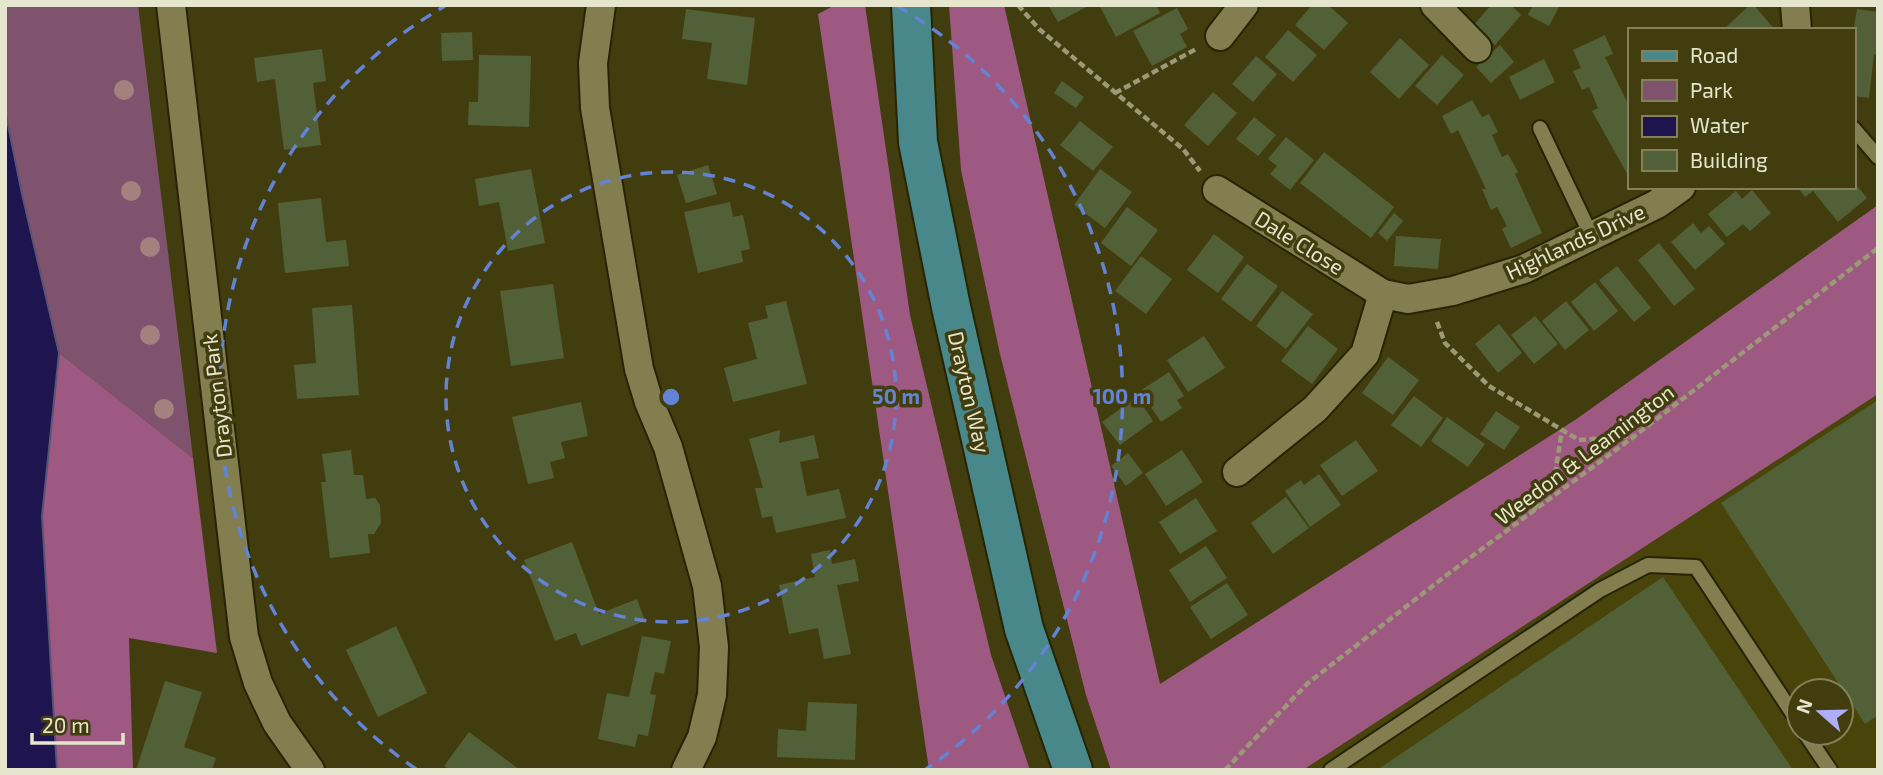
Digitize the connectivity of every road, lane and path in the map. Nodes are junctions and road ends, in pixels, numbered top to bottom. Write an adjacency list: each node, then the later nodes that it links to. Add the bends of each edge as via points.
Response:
1 (170, 5): 27 (street, Drayton Park, via 244,637 277,723)
2 (601, 5): 28 (street, via 593,63 595,108 639,369 668,447 707,586 714,647 712,695 702,737)
3 (911, 5): 29 (main road, Drayton Way, via 918,142 951,307 1024,629)
4 (1018, 5): 11 (path, via 1039,29)
5 (1244, 5): 9 (street)
6 (1435, 5): 10 (street)
7 (1795, 5): 8 (street)
8 (1797, 28)
9 (1220, 36): 11 (path)
10 (1477, 48)
11 (1115, 93): 16 (path, via 1183,149)
12 (1541, 128): 17 (lane)
13 (1855, 130): 14 (lane)
14 (1878, 157)
15 (1678, 189): 17 (street, Highlands Drive)
16 (1217, 190): 19 (street, Dale Close)
17 (1592, 237): 20 (street, Highlands Drive, via 1524,269)
18 (1878, 248): 22 (path, Weedon & Leamington)
19 (1383, 295): 20 (street, Highlands Drive, via 1408,299); 23 (street, via 1365,354 1315,409)
20 (1428, 295): 21 (path, via 1445,343 1489,386)
21 (1562, 429): 22 (path, via 1579,440); 24 (path, via 1555,474)
22 (1636, 435): 24 (path, Weedon & Leamington)
23 (1237, 472)
24 (1532, 514): 30 (path, Weedon & Leamington, via 1308,682)
25 (1785, 702): 31 (lane, via 1696,566 1648,565 1600,590)
26 (1814, 747): 32 (lane)
27 (310, 770)
28 (686, 770)
29 (1073, 770)
30 (1225, 770)
31 (1331, 770)
32 (1830, 770)

